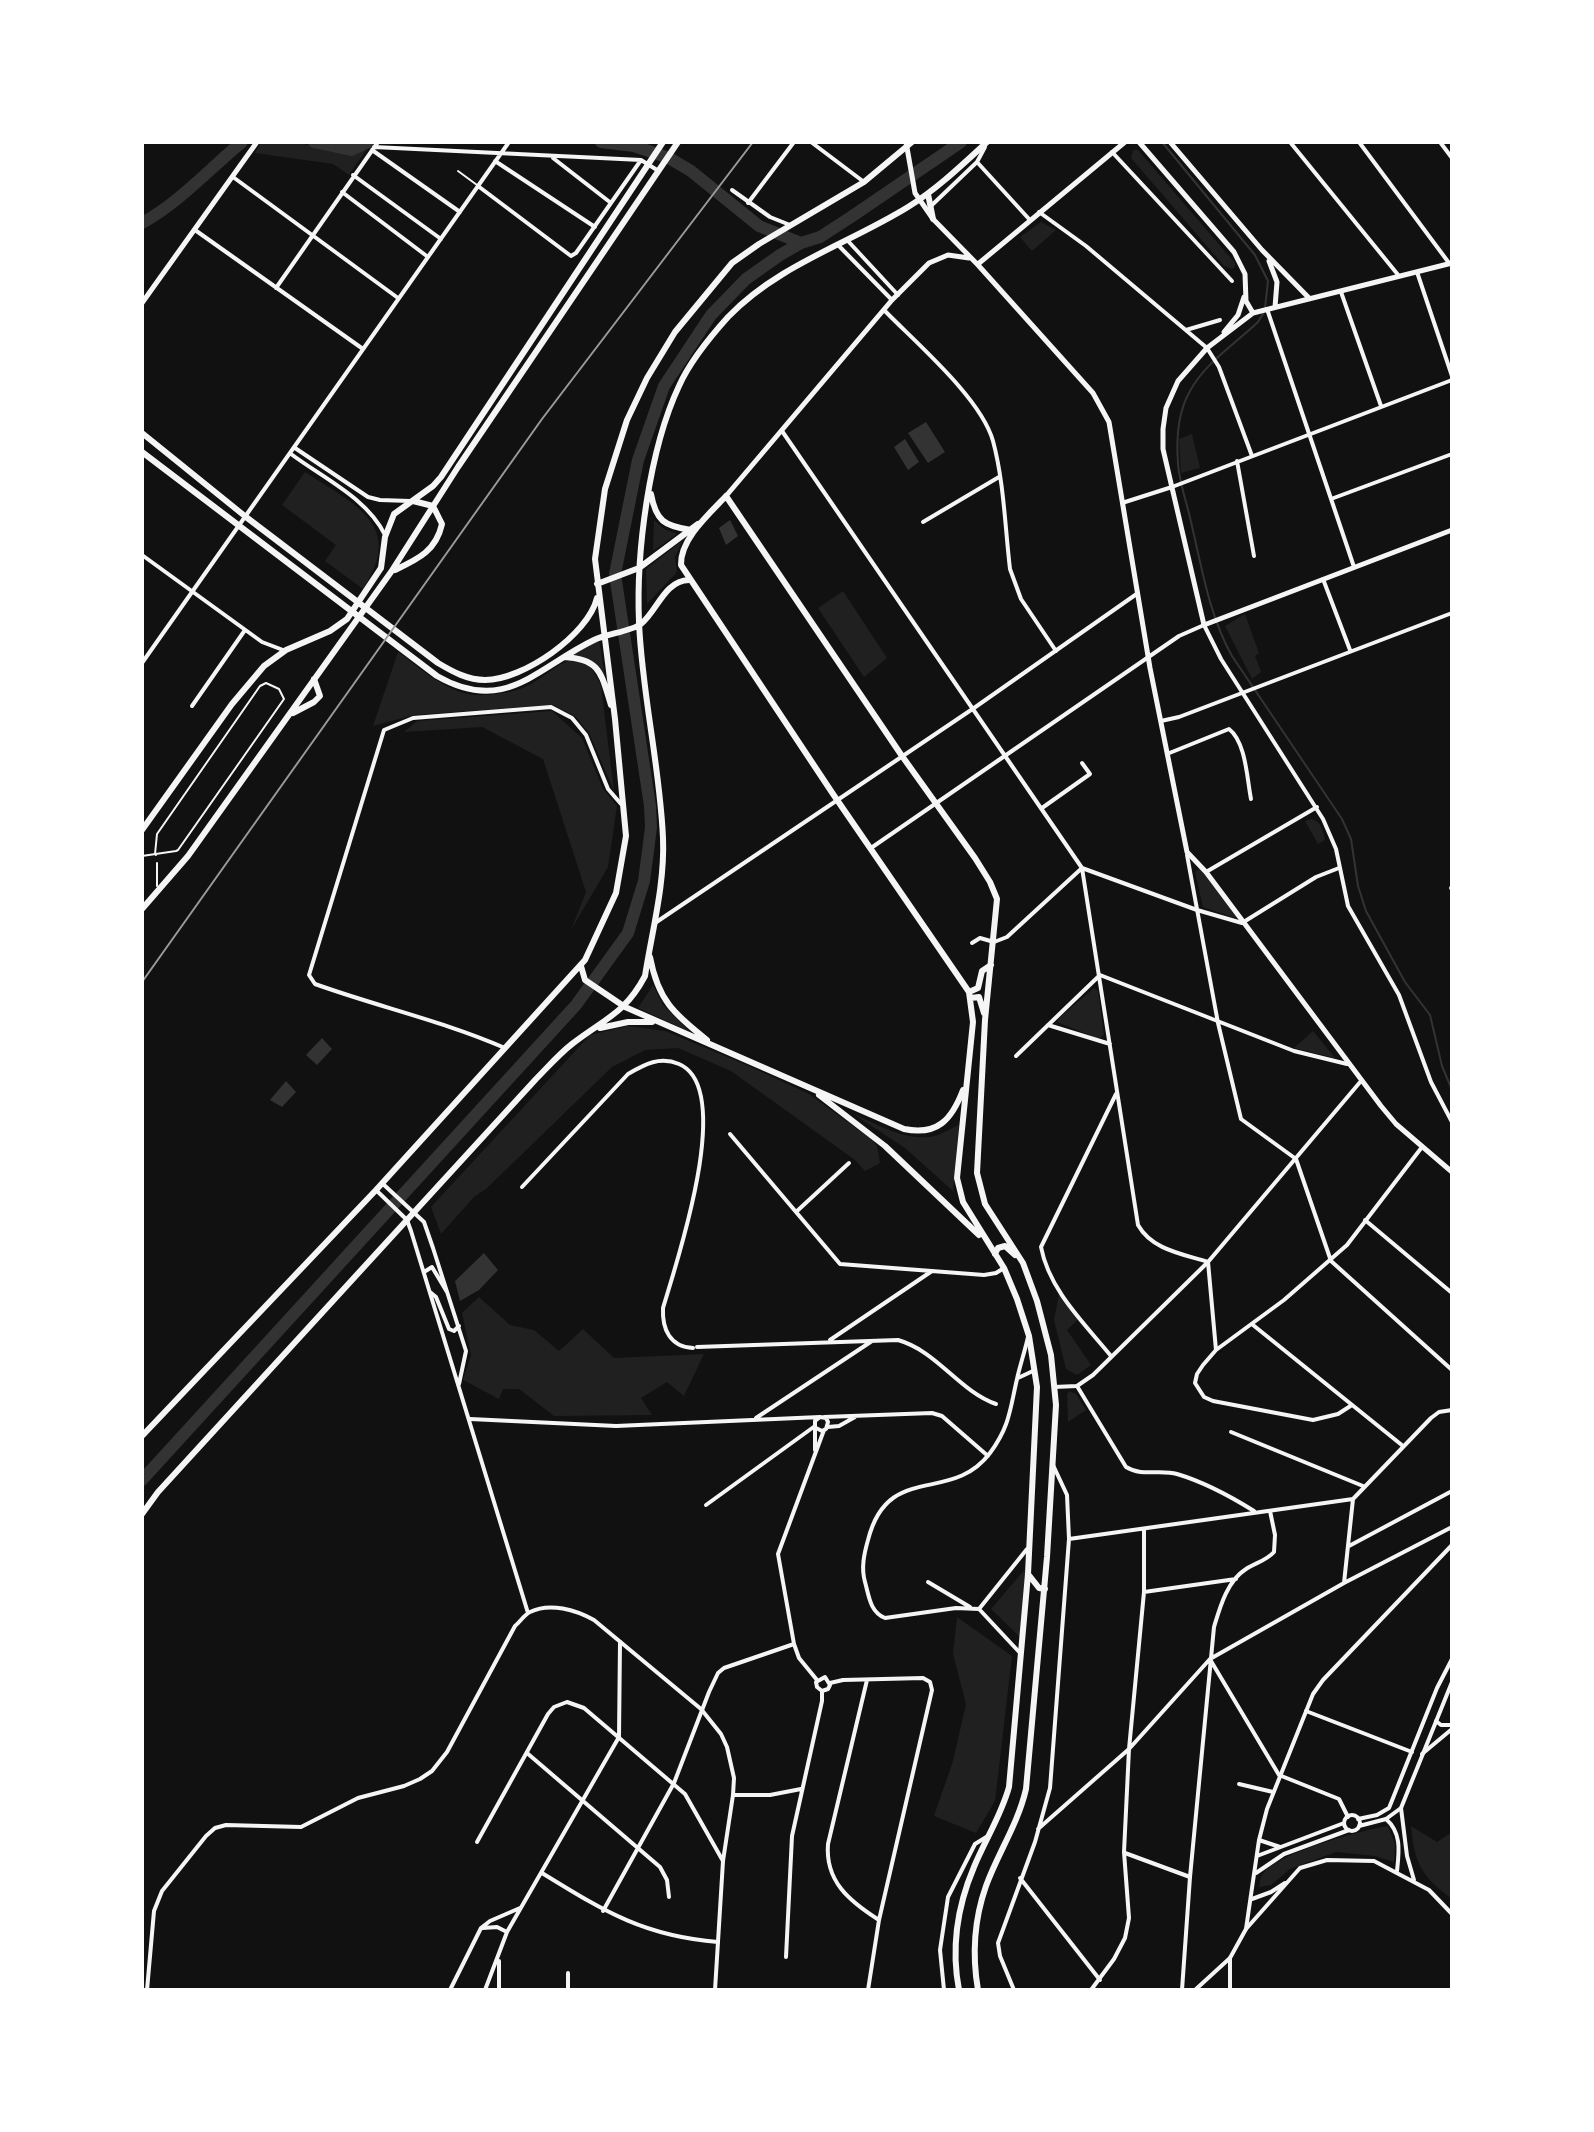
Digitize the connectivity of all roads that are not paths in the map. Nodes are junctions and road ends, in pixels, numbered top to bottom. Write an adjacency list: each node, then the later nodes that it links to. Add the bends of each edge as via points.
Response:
1 (509, 142): 16 (street)
2 (678, 142): 23 (main road)
3 (794, 142): 34 (street)
4 (811, 142): 27 (street)
5 (988, 142): 21 (street); 31 (main road)
6 (1125, 142): 17 (main road)
7 (1139, 142): 55 (main road, via 1234,252)
8 (1170, 142): 47 (main road)
9 (1290, 142): 53 (street)
10 (1359, 142): 50 (street)
11 (1440, 142): 19 (street)
12 (256, 143): 26 (main road)
13 (663, 143): 22 (main road)
14 (907, 143): 27 (main road); 32 (main road)
15 (375, 145): 16 (street); 25 (street); 37 (street)
16 (502, 151): 18 (street); 20 (street)
17 (1112, 152): 36 (main road); 54 (street)
18 (551, 157): 22 (street); 33 (street)
19 (1452, 158)
20 (495, 161): 28 (street); 41 (street)
21 (977, 162): 35 (street); 39 (street)
22 (646, 163): 23 (street); 33 (street); 87 (main road, via 441,477)
23 (657, 170): 89 (main road)
24 (458, 171): 28 (lane)
25 (353, 175): 30 (street); 44 (street)
26 (233, 177): 42 (main road); 43 (street)
27 (864, 182): 40 (main road)
28 (478, 186): 37 (street); 41 (street, via 568,254 576,253)
29 (732, 190): 34 (street)
30 (342, 192): 43 (street); 48 (street)
31 (928, 194): 32 (main road); 35 (main road)
32 (919, 200): 38 (main road); 45 (main road)
33 (611, 203): 41 (street)
34 (748, 203): 40 (street)
35 (930, 206): 38 (main road)
36 (1039, 211): 39 (main road); 67 (street)
37 (460, 212): 44 (street)
38 (933, 219): 49 (main road)
39 (1029, 219): 51 (main road)
40 (790, 225): 104 (main road, via 732,263 675,332 644,383 605,489 595,559)
41 (595, 227)
42 (195, 230): 56 (street); 62 (main road)
43 (312, 236): 56 (street); 59 (street)
44 (441, 239): 48 (street)
45 (847, 240): 46 (main road); 58 (street)
46 (838, 245): 61 (street); 83 (main road, via 785,272 752,297 702,350 666,418)
47 (1262, 250): 60 (main road); 63 (main road, via 1275,272)
48 (428, 257): 59 (street)
49 (971, 258): 51 (main road); 58 (main road, via 948,255 929,263)
50 (1450, 263): 52 (main road)
51 (978, 265): 88 (main road, via 1104,410)
52 (1417, 271): 53 (main road); 71 (street)
53 (1399, 276): 57 (main road)
54 (1232, 281)
55 (1246, 284): 65 (main road, via 1247,306); 68 (main road, via 1238,315)
56 (276, 288): 70 (street)
57 (1341, 292): 60 (main road); 72 (street)
58 (898, 295): 61 (main road)
59 (398, 298): 70 (street)
60 (1309, 298): 63 (main road)
61 (892, 300): 64 (main road)
62 (142, 303)
63 (1275, 307): 65 (main road)
64 (884, 310): 73 (main road); 82 (street, via 980,414 993,441)
65 (1261, 311): 68 (main road); 75 (street)
66 (1220, 320): 67 (street)
67 (1186, 330): 69 (street)
68 (1219, 339): 69 (main road)
69 (1207, 348): 80 (street); 84 (main road, via 1178,381 1166,408 1163,449)
70 (363, 350): 76 (street)
71 (1452, 378): 72 (street)
72 (1381, 406): 75 (street)
73 (782, 431): 85 (main road); 122 (street)
74 (142, 433): 90 (main road)
75 (1309, 433): 80 (street); 86 (street)
76 (295, 448): 78 (street); 87 (street, via 368,497)
77 (142, 452): 93 (main road)
78 (291, 454): 90 (street); 96 (street, via 363,504)
79 (1452, 454): 86 (street)
80 (1252, 456): 81 (street)
81 (1237, 461): 84 (street); 98 (street)
82 (999, 477): 92 (street); 115 (street, via 1015,585)
83 (650, 487): 94 (main road, via 656,514 668,526); 100 (main road)
84 (1172, 487): 88 (street); 109 (main road)
85 (726, 496): 91 (main road); 127 (main road)
86 (1331, 499): 99 (street)
87 (413, 501): 89 (main road); 96 (main road, via 394,514)
88 (1122, 503): 106 (main road)
89 (433, 506): 101 (main road); 101 (main road, via 442,524 433,546)
90 (246, 517): 93 (street); 107 (main road, via 438,663 472,679 525,670 549,654 593,613)
91 (704, 519): 94 (main road); 103 (main road, via 681,555)
92 (923, 522)
93 (239, 527): 105 (street); 116 (main road, via 453,685 467,690 512,687)
94 (691, 530): 100 (main road)
95 (1452, 530): 99 (main road)
96 (385, 537): 113 (main road, via 381,568 347,619)
97 (142, 555): 105 (street)
98 (1254, 556)
99 (1354, 567): 102 (main road)
100 (639, 568): 104 (main road); 110 (main road)
101 (391, 572): 119 (main road)
102 (1323, 579): 109 (main road); 114 (street)
103 (689, 580): 110 (main road, via 670,588); 131 (main road)
104 (597, 584): 107 (main road)
105 (193, 592): 111 (street); 118 (street)
106 (1138, 593): 115 (street); 117 (main road)
107 (598, 594): 112 (main road)
108 (1452, 613): 114 (street)
109 (1207, 625): 117 (street, via 1191,629); 120 (street)
110 (638, 626): 112 (main road); 151 (main road, via 663,834)
111 (245, 630): 113 (street); 121 (street)
112 (605, 635): 116 (main road); 124 (main road)
113 (286, 650): 136 (main road, via 251,680)
114 (1350, 650): 120 (street)
115 (1056, 651): 122 (street)
116 (564, 657): 124 (main road, via 584,658 599,670)
117 (1149, 658): 125 (main road); 128 (street)
118 (142, 663)
119 (314, 679): 123 (main road); 123 (main road, via 318,699)
120 (1242, 693): 125 (street); 133 (street)
121 (192, 706)
122 (974, 708): 127 (street); 128 (street)
123 (289, 714): 145 (main road)
124 (615, 719): 135 (main road)
125 (1161, 721): 126 (main road)
126 (1167, 754): 130 (street, via 1229,729 1241,749); 138 (main road)
127 (902, 756): 131 (street); 132 (main road)
128 (1006, 756): 132 (street); 134 (street)
129 (1082, 763): 134 (street, via 1090,774)
130 (1251, 799)
131 (837, 800): 137 (main road); 151 (street)
132 (935, 804): 137 (street); 152 (main road, via 995,890)
133 (1317, 807): 143 (street); 144 (street)
134 (1042, 808): 142 (street)
135 (625, 809): 155 (main road, via 625,856 616,893); 167 (street, via 608,789 586,735 572,718 551,707 413,718 384,730 309,975 371,1004 460,1028)
136 (142, 830)
137 (871, 848): 158 (main road)
138 (1187, 852): 144 (main road); 148 (street)
139 (155, 855): 139 (lane, via 157,834 260,686 277,687 284,699 178,850); 140 (lane)
140 (142, 856)
141 (157, 863): 145 (lane)
142 (1082, 868): 148 (street); 152 (street, via 1007,937); 157 (street)
143 (1339, 868): 150 (street); 174 (street, via 1348,906 1399,995)
144 (1206, 872): 146 (main road)
145 (157, 891): 147 (main road)
146 (1232, 908): 149 (street); 150 (main road)
147 (142, 909)
148 (1197, 910): 149 (street); 162 (street)
149 (1224, 918): 150 (street)
150 (1242, 923): 169 (main road)
151 (653, 924): 154 (main road)
152 (994, 942): 153 (street, via 980,938); 156 (main road)
153 (972, 943)
154 (649, 951): 159 (main road, via 645,976); 166 (main road, via 653,975 668,1006)
155 (585, 960): 159 (main road, via 585,980); 167 (main road)
156 (991, 965): 158 (main road); 160 (main road)
157 (1100, 975): 162 (street); 163 (street); 165 (street)
158 (970, 995): 160 (main road, via 982,1000); 171 (main road, via 973,1022)
159 (625, 1007): 161 (main road); 164 (main road)
160 (985, 1020): 191 (main road, via 977,1173 985,1204)
161 (654, 1022): 164 (main road); 166 (main road)
162 (1218, 1023): 169 (street); 177 (street, via 1241,1119)
163 (1048, 1025): 165 (street); 168 (street)
164 (589, 1032): 183 (main road, via 536,1079)
165 (1110, 1044): 173 (street)
166 (713, 1045): 172 (main road)
167 (505, 1048): 180 (main road)
168 (1016, 1056)
169 (1347, 1064): 170 (main road)
170 (1361, 1081): 176 (main road); 177 (street)
171 (966, 1083): 172 (main road, via 954,1113 937,1127 920,1131); 187 (main road, via 957,1178 963,1202)
172 (809, 1089): 187 (main road, via 885,1146)
173 (1116, 1094): 190 (street, via 1144,1236); 204 (street, via 1041,1247 1050,1275)
174 (1452, 1122)
175 (730, 1134): 184 (street)
176 (1422, 1147): 179 (main road); 186 (street)
177 (1296, 1159): 189 (street); 190 (street)
178 (849, 1163): 184 (street)
179 (1452, 1172)
180 (382, 1183): 182 (main road); 183 (street)
181 (522, 1187): 202 (street, via 628,1074 664,1059 689,1070 698,1082 703,1131 694,1199 663,1308 665,1331 682,1348)
182 (376, 1190): 185 (street); 223 (main road)
183 (411, 1210): 185 (main road); 197 (street, via 424,1222)
184 (796, 1212): 193 (street, via 840,1264)
185 (405, 1218): 194 (street); 234 (main road)
186 (1365, 1220): 189 (street); 196 (street)
187 (986, 1242): 188 (main road)
188 (995, 1254): 191 (main road, via 1005,1246); 192 (main road)
189 (1331, 1261): 199 (street); 206 (street)
190 (1208, 1262): 203 (street); 204 (street)
191 (1023, 1263): 211 (main road, via 1046,1331)
192 (1004, 1268): 193 (street, via 984,1275); 200 (main road)
193 (934, 1270): 202 (street)
194 (423, 1272): 195 (street); 197 (street, via 432,1267)
195 (429, 1290): 198 (street, via 449,1329 454,1331); 208 (street)
196 (1452, 1293)
197 (450, 1297): 198 (street)
198 (459, 1324): 208 (street, via 466,1359)
199 (1253, 1325): 203 (street); 213 (street)
200 (1029, 1336): 205 (main road); 207 (street)
201 (874, 1340): 202 (street); 212 (street, via 910,1344); 217 (street)
202 (827, 1341)
203 (1216, 1350): 213 (street, via 1197,1374 1195,1383 1204,1397 1313,1420)
204 (1111, 1356): 209 (street)
205 (1035, 1370): 207 (street); 210 (main road)
206 (1452, 1370)
207 (1016, 1380): 226 (street, via 1006,1429)
208 (459, 1384): 219 (street)
209 (1077, 1386): 211 (street); 233 (street, via 1133,1472 1178,1474)
210 (1037, 1387): 211 (main road); 238 (main road)
211 (1054, 1387): 227 (main road)
212 (996, 1404)
213 (1352, 1405): 224 (street)
214 (1452, 1410): 224 (street, via 1439,1412)
215 (857, 1415): 216 (street); 221 (street); 226 (street, via 942,1416)
216 (822, 1417): 218 (street); 220 (street); 221 (street)
217 (756, 1418): 218 (street); 219 (street, via 616,1426)
218 (796, 1418): 220 (street)
219 (470, 1419): 250 (street)
220 (813, 1428): 221 (street); 225 (street); 231 (street)
221 (826, 1428): 225 (street)
222 (1231, 1432): 228 (street)
223 (142, 1436)
224 (1403, 1446): 228 (street)
225 (815, 1452): 252 (street, via 778,1554)
226 (988, 1456): 248 (street, via 953,1480 898,1493 884,1503 863,1560 877,1615)
227 (1053, 1465): 237 (street, via 1067,1495); 241 (main road)
228 (1363, 1486): 230 (street)
229 (1452, 1491): 240 (street)
230 (1353, 1499): 232 (street); 240 (street)
231 (706, 1505)
232 (1270, 1511): 233 (street); 243 (street, via 1274,1552)
233 (1256, 1512): 236 (street)
234 (142, 1514)
235 (1452, 1527): 245 (street)
236 (1144, 1530): 237 (street); 247 (street)
237 (1069, 1539): 285 (street, via 1050,1788)
238 (1030, 1545): 241 (main road, via 1042,1548); 242 (main road); 249 (street)
239 (1452, 1545): 264 (street, via 1323,1680)
240 (1349, 1546): 245 (street)
241 (1047, 1557): 246 (main road)
242 (1028, 1574): 246 (main road); 253 (main road)
243 (1236, 1579): 247 (street); 254 (street, via 1214,1627)
244 (928, 1582): 248 (street)
245 (1344, 1583): 254 (street)
246 (1045, 1589): 326 (main road, via 1026,1789 977,1918)
247 (1144, 1592): 268 (street)
248 (971, 1608): 249 (street)
249 (979, 1609): 253 (street)
250 (528, 1613): 251 (street, via 579,1611); 317 (street, via 515,1626 432,1771 404,1786 358,1798 301,1827 226,1825 206,1836 162,1891 154,1911)
251 (620, 1641): 263 (street); 267 (street)
252 (794, 1644): 256 (street); 263 (street, via 724,1668)
253 (1022, 1655): 287 (main road, via 1009,1787)
254 (1210, 1659): 268 (street); 272 (street); 299 (street)
255 (1452, 1659): 260 (street)
256 (817, 1680): 259 (street, via 825,1677); 261 (street)
257 (867, 1680): 259 (street); 307 (street, via 827,1859 832,1878); 307 (street, via 923,1678 930,1682 931,1699)
258 (1452, 1682): 262 (street)
259 (830, 1683): 261 (street)
260 (1437, 1688): 262 (street); 269 (street)
261 (822, 1691): 275 (street)
262 (1447, 1692): 265 (street)
263 (701, 1709): 273 (street); 277 (street, via 727,1747)
264 (1306, 1711): 269 (street); 272 (street)
265 (1435, 1720): 266 (street); 271 (street)
266 (1452, 1727): 271 (street)
267 (619, 1737): 270 (street, via 584,1708 567,1702 548,1714); 273 (street); 278 (street)
268 (1129, 1749): 285 (street); 292 (street)
269 (1412, 1752): 281 (street, via 1384,1813)
270 (527, 1753): 278 (street); 289 (street)
271 (1420, 1756): 279 (street)
272 (1279, 1775): 276 (street); 280 (street, via 1339,1799)
273 (674, 1783): 291 (street); 294 (street)
274 (1239, 1784): 276 (street)
275 (801, 1789): 277 (street); 312 (street, via 792,1836)
276 (1273, 1792): 288 (street)
277 (733, 1795): 294 (street)
278 (582, 1801): 291 (street); 296 (street)
279 (1401, 1808): 282 (street); 301 (street)
280 (1348, 1817): 281 (street); 283 (street)
281 (1358, 1819): 284 (street)
282 (1386, 1819): 284 (street); 295 (street, via 1396,1830)
283 (1344, 1823): 286 (street); 290 (street)
284 (1359, 1826): 286 (street)
285 (1038, 1829): 298 (street)
286 (1349, 1830): 297 (street, via 1284,1854)
287 (991, 1835): 324 (street, via 975,1844 948,1897 940,1950); 325 (main road, via 974,1865 957,1919)
288 (1259, 1840): 290 (street); 293 (street)
289 (477, 1842)
290 (1282, 1847): 293 (street)
291 (637, 1848): 302 (street, via 664,1872); 305 (street)
292 (1124, 1852): 299 (street); 316 (street, via 1129,1918 1125,1938)
293 (1257, 1856): 297 (street)
294 (723, 1861): 311 (street)
295 (1397, 1871): 300 (street, via 1374,1861 1327,1860 1300,1868); 301 (street)
296 (542, 1873): 304 (street); 305 (street)
297 (1255, 1874): 303 (street)
298 (1020, 1877): 316 (street); 327 (street, via 998,1943)
299 (1190, 1877): 329 (street)
300 (1290, 1879): 303 (street); 309 (street)
301 (1414, 1880): 306 (street)
302 (669, 1897)
303 (1252, 1899): 309 (street)
304 (520, 1908): 308 (street); 310 (street)
305 (603, 1911): 311 (street, via 659,1934)
306 (1452, 1914)
307 (879, 1920): 323 (street)
308 (481, 1928): 310 (street); 318 (street)
309 (1246, 1929): 314 (street)
310 (507, 1932): 313 (street)
311 (718, 1942): 322 (street)
312 (786, 1957)
313 (499, 1958): 319 (street); 320 (street)
314 (1230, 1958): 330 (street); 331 (street)
315 (568, 1973): 321 (street)
316 (1100, 1980): 328 (street)
317 (147, 1990)
318 (450, 1990)
319 (485, 1990)
320 (499, 1990)
321 (568, 1990)
322 (715, 1990)
323 (868, 1990)
324 (944, 1990)
325 (959, 1990)
326 (978, 1990)
327 (1014, 1990)
328 (1091, 1990)
329 (1182, 1990)
330 (1195, 1990)
331 (1230, 1990)

